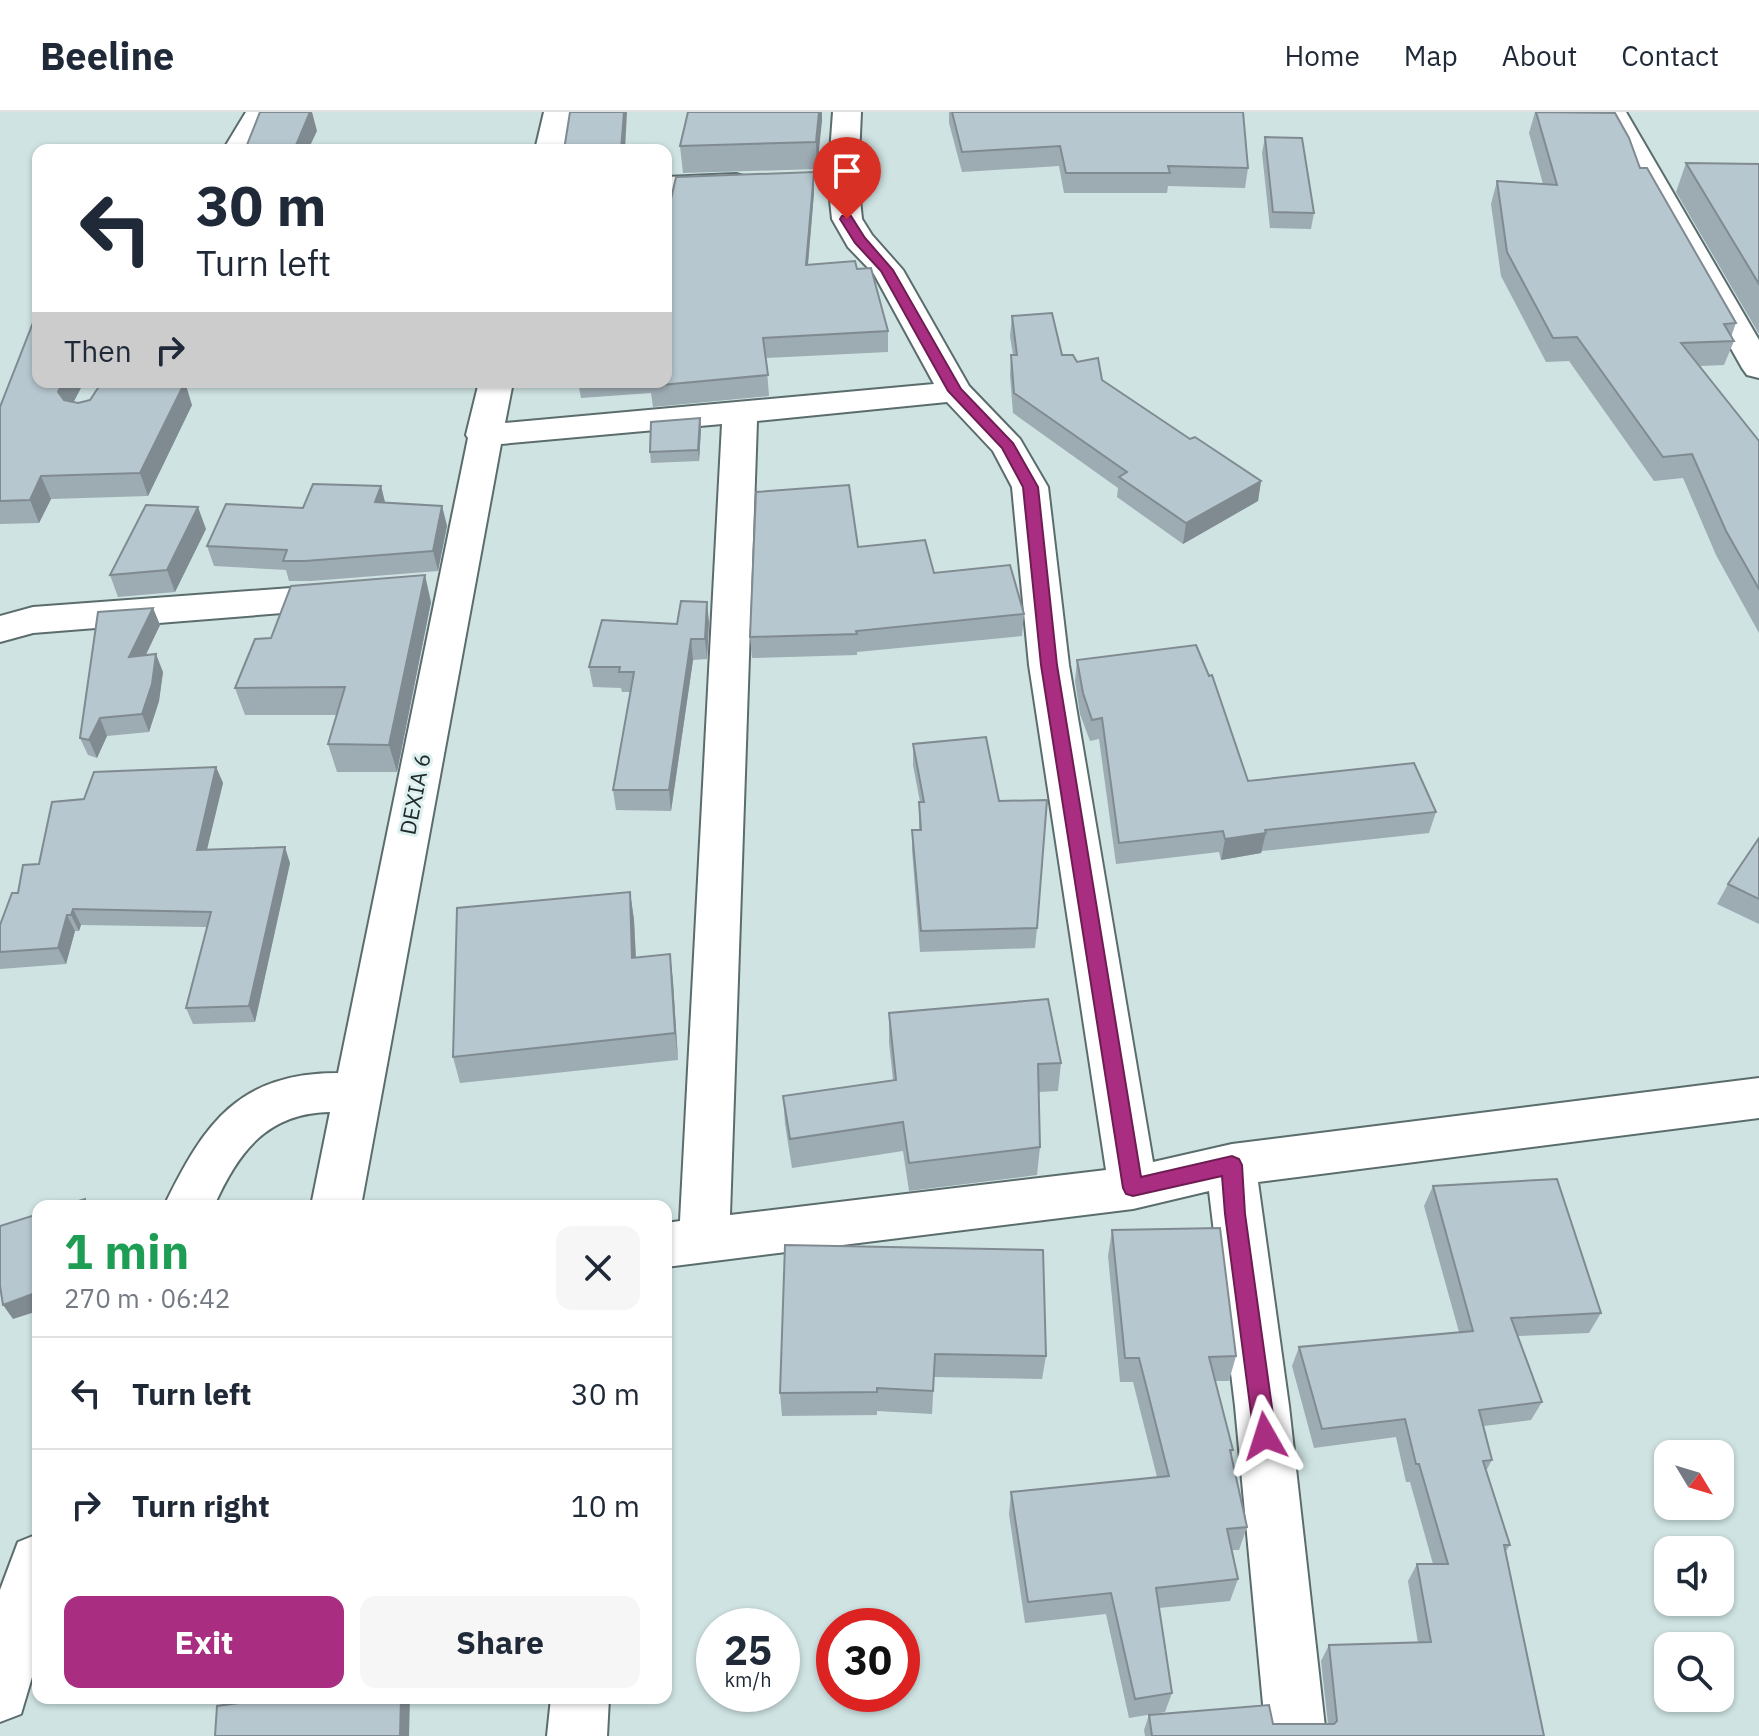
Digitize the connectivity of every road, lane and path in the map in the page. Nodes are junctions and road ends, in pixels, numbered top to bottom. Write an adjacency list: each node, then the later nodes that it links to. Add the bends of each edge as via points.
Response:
1 (260, 112): 5 (street)
2 (558, 112): 6 (street)
3 (847, 112): 7 (street)
4 (1612, 112): 11 (street)
5 (241, 144)
6 (551, 144)
7 (843, 180): 8 (street); 13 (street, via 847,219 887,270)
8 (812, 181)
9 (765, 182): 10 (street)
10 (672, 186)
11 (1759, 368)
12 (495, 388): 15 (street, DEXIA 6)
13 (955, 391): 14 (street); 21 (street, via 1008,446 1030,487 1049,665)
14 (740, 413): 15 (street); 24 (street)
15 (483, 435): 18 (street, DEXIA 6, via 439,586)
16 (375, 593): 17 (street, via 33,620)
17 (0, 629)
18 (358, 1092): 22 (street, via 297,1095 267,1104 235,1127 209,1162); 23 (street, DEXIA 6)
19 (1759, 1098): 20 (street)
20 (1232, 1165): 21 (street); 29 (street)
21 (1133, 1188): 24 (street)
22 (192, 1200)
23 (337, 1200)
24 (685, 1243)
25 (32, 1580): 26 (street)
26 (0, 1693)
27 (580, 1704): 28 (street)
28 (577, 1736)
29 (1296, 1736)

